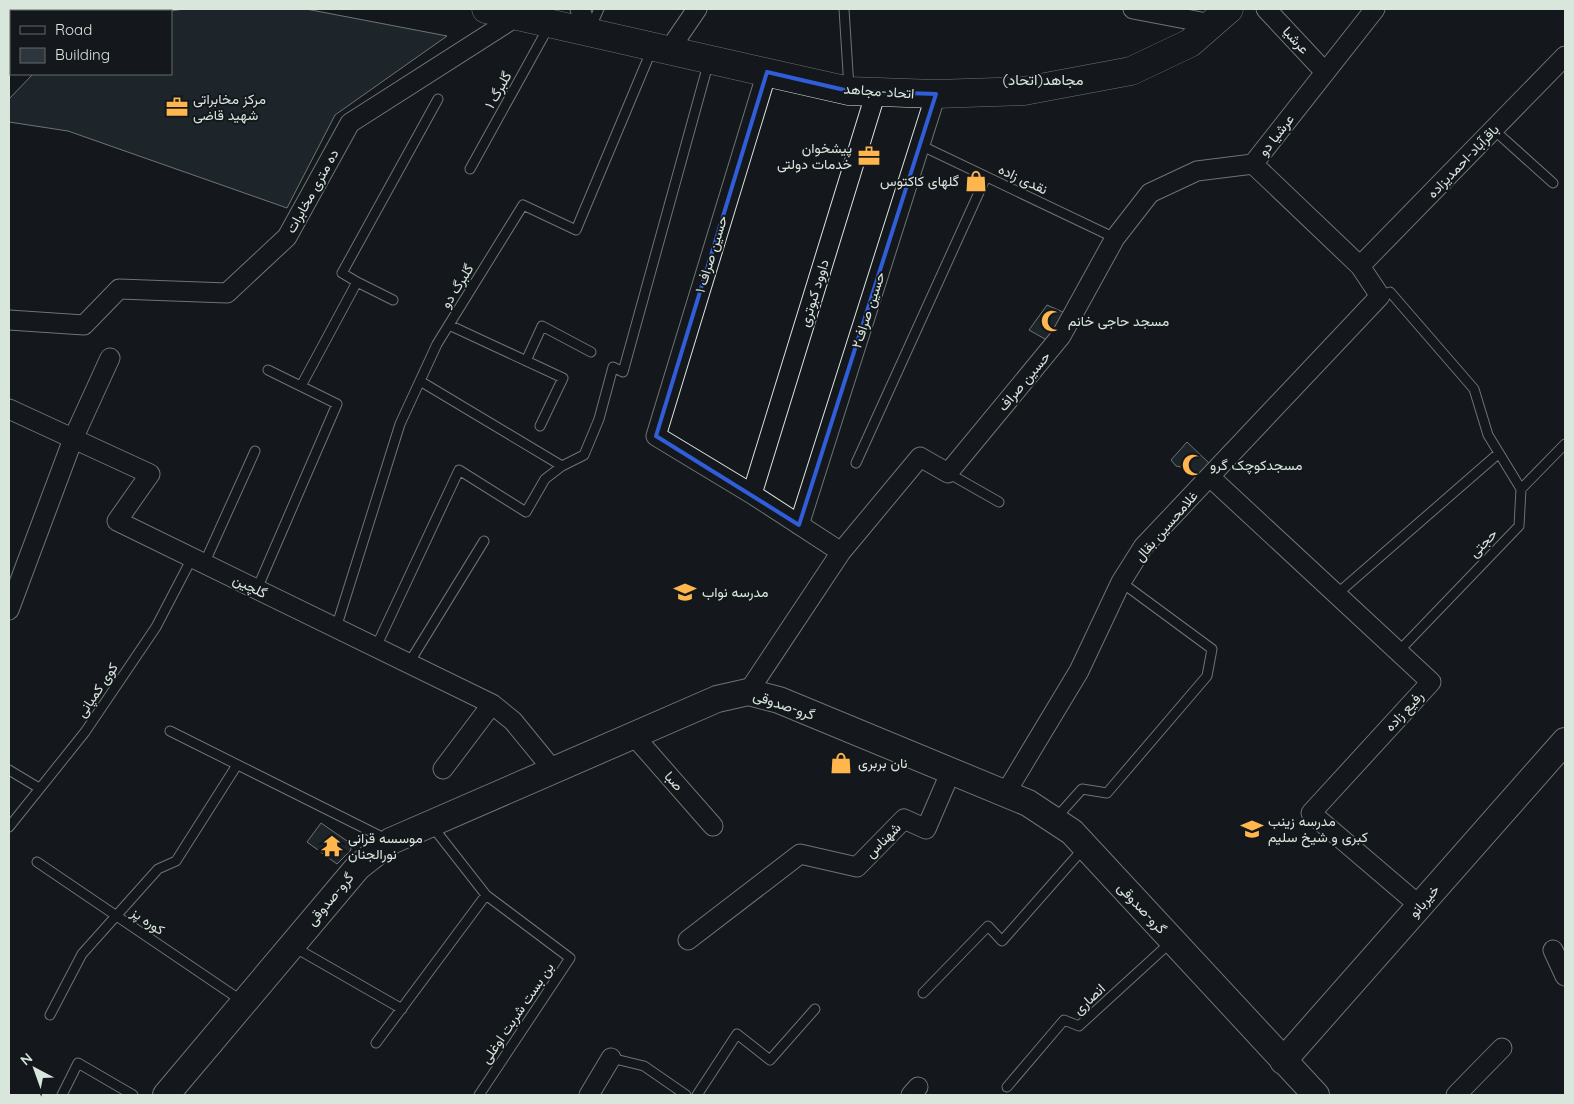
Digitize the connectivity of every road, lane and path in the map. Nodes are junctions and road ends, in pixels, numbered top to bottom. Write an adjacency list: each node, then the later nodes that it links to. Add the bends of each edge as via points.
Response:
1 (486, 9): 8 (main road, اتحاد-مجاهد)
2 (697, 9): 12 (street)
3 (844, 9): 17 (lane)
4 (1133, 9): 7 (street)
5 (1266, 9): 16 (street, عرشیا)
6 (1375, 9): 16 (street, عرشیا دو)
7 (1154, 11): 10 (street)
8 (522, 12): 11 (main road, اتحاد-مجاهد); 32 (street, ده متری مخابرات, via 350,123 287,237 227,293 118,289 84,325)
9 (589, 16): 11 (main road, اتحاد-مجاهد); 12 (main road, اتحاد-مجاهد)
10 (1220, 16): 19 (main road, اتحاد-مجاهد, via 1190,43 1131,71 1024,91)
11 (551, 23): 24 (lane, گلبرگ ۱)
12 (661, 48): 14 (main road, اتحاد-مجاهد); 33 (lane, گلبرگ دو, via 576,230 523,205)
13 (1565, 56): 21 (street, باقرآباد-احمدیزاده)
14 (710, 59): 15 (main road, اتحاد-مجاهد); 47 (lane, via 623,372 613,367 599,419 584,455)
15 (767, 72): 17 (main road, اتحاد-مجاهد); 51 (street, حسین صراف ۱, via 656,436)
16 (1325, 72): 23 (street, عرشیا دو)
17 (849, 91): 18 (main road, اتحاد-مجاهد)
18 (876, 92): 19 (main road, اتحاد-مجاهد); 51 (street, داوود کبوتری)
19 (936, 94): 22 (street, حسین صراف۲)
20 (438, 98): 29 (lane, via 342,273)
21 (1494, 130): 26 (lane); 28 (street, باقرآباد-احمدیزاده)
22 (920, 145): 25 (lane, نقدی زاده); 53 (street, حسین صراف۲)
23 (1253, 164): 27 (street, حسین صراف, via 1197,171 1150,193); 28 (street, عرشیا دو)
24 (470, 170)
25 (986, 177): 27 (lane, نقدی زاده); 46 (lane)
26 (1553, 183)
27 (1115, 238): 48 (street, حسین صراف, via 1060,336)
28 (1360, 266): 30 (street, عرشیا دو)
29 (357, 282): 31 (lane); 39 (lane)
30 (1380, 296): 45 (lane, via 1390,292 1474,389 1488,434); 49 (street, غلامحسین بقال, via 1222,460)
31 (393, 300)
32 (9, 320)
33 (449, 325): 36 (lane); 38 (lane, گلبرگ دو)
34 (591, 352): 36 (lane, via 542,326)
35 (110, 358): 42 (street)
36 (526, 361): 41 (lane, via 563,378)
37 (268, 370): 39 (lane)
38 (420, 381): 47 (lane); 61 (lane, گلبرگ دو, via 400,424)
39 (301, 386): 58 (lane, via 337,404)
40 (9, 409): 42 (street, گلچین)
41 (540, 426)
42 (73, 439): 56 (street, گلچین, via 150,474 117,522); 60 (street)
43 (1565, 444): 50 (lane)
44 (255, 451): 56 (lane, کوی کمپانی)
45 (1500, 453): 50 (lane); 59 (lane)
46 (856, 463)
47 (562, 466): 62 (lane, via 545,480 526,512 459,470)
48 (948, 473): 52 (lane); 55 (street, via 920,457)
49 (1210, 477): 57 (street, غلامحسین بقال, via 1143,548); 59 (street, رفیع زاده)
50 (1522, 489): 63 (lane, حجتی, via 1519,526)
51 (752, 494): 53 (street)
52 (999, 502)
53 (799, 526): 55 (street)
54 (484, 541): 64 (lane)
55 (841, 552): 65 (street)
56 (198, 561): 58 (street, گلچین); 75 (lane, کوی کمپانی, via 85,732)
57 (1121, 582): 76 (street, غلامحسین بقال, via 1079,671); 77 (lane, via 1212,649 1207,676 1107,793 1082,789)
58 (257, 589): 61 (street, گلچین)
59 (1337, 594): 63 (street, رفیع زاده)
60 (9, 610)
61 (336, 628): 62 (street, گلچین)
62 (376, 647): 64 (street, گلچین)
63 (1398, 652): 85 (street, رفیع زاده, via 1431,682 1311,813)
64 (409, 663): 66 (street, گلچین)
65 (748, 692): 68 (street, گرو-صدوقی, via 717,699); 74 (street, گرو-صدوقی, via 779,700)
66 (492, 704): 71 (street); 73 (street, گلچین, via 513,721)
67 (170, 732): 70 (lane)
68 (634, 736): 73 (street, گرو-صدوقی); 79 (street, صبا)
69 (1565, 741): 85 (street, خیربانو)
70 (237, 765): 81 (lane); 86 (lane, via 176,861 158,868)
71 (443, 769)
72 (9, 770): 75 (lane)
73 (553, 770): 78 (street, گرو-صدوقی)
74 (951, 772): 76 (street, گرو-صدوقی); 87 (street, شهناس, via 926,829 904,819 857,867 800,854)
75 (39, 788): 80 (lane, کوی کمپانی)
76 (1006, 794): 77 (street, گرو-صدوقی, via 1028,803)
77 (1054, 821): 82 (street, گرو-صدوقی, via 1072,832)
78 (430, 824): 81 (street, گرو-صدوقی); 84 (lane, بن بست شربت اوغلی)
79 (713, 826)
80 (9, 827)
81 (391, 842): 89 (street, گرو-صدوقی, via 358,867)
82 (1085, 847): 88 (street, گرو-صدوقی); 92 (lane, via 1002,942 988,926)
83 (37, 862): 86 (lane, کوره پز)
84 (486, 895): 94 (lane); 105 (lane, بن بست شربت اوغلی, via 570,958)
85 (1420, 906): 100 (street, خیربانو)
86 (116, 916): 93 (lane, کوره پز); 96 (lane, via 82,954)
87 (688, 940)
88 (1172, 941): 100 (street, گرو-صدوقی); 101 (lane, انصاری, via 1079,1026 1064,1020)
89 (291, 946): 93 (street, گرو-صدوقی); 94 (lane)
90 (1553, 950): 91 (street)
91 (1565, 976)
92 (923, 993)
93 (244, 1002): 104 (street, گرو-صدوقی)
94 (402, 1008): 97 (lane)
95 (815, 1009): 108 (lane, via 770,1060 737,1034)
96 (50, 1015)
97 (376, 1043)
98 (1502, 1048): 110 (street)
99 (612, 1058): 106 (street); 107 (lane, via 644,1066)
100 (1283, 1062): 109 (street, گرو-صدوقی)
101 (1007, 1087)
102 (62, 1095): 103 (lane, via 78,1063)
103 (133, 1095)
104 (166, 1095)
105 (479, 1095)
106 (589, 1095)
107 (686, 1095)
108 (697, 1095)
109 (1316, 1095)
110 (1456, 1095)

